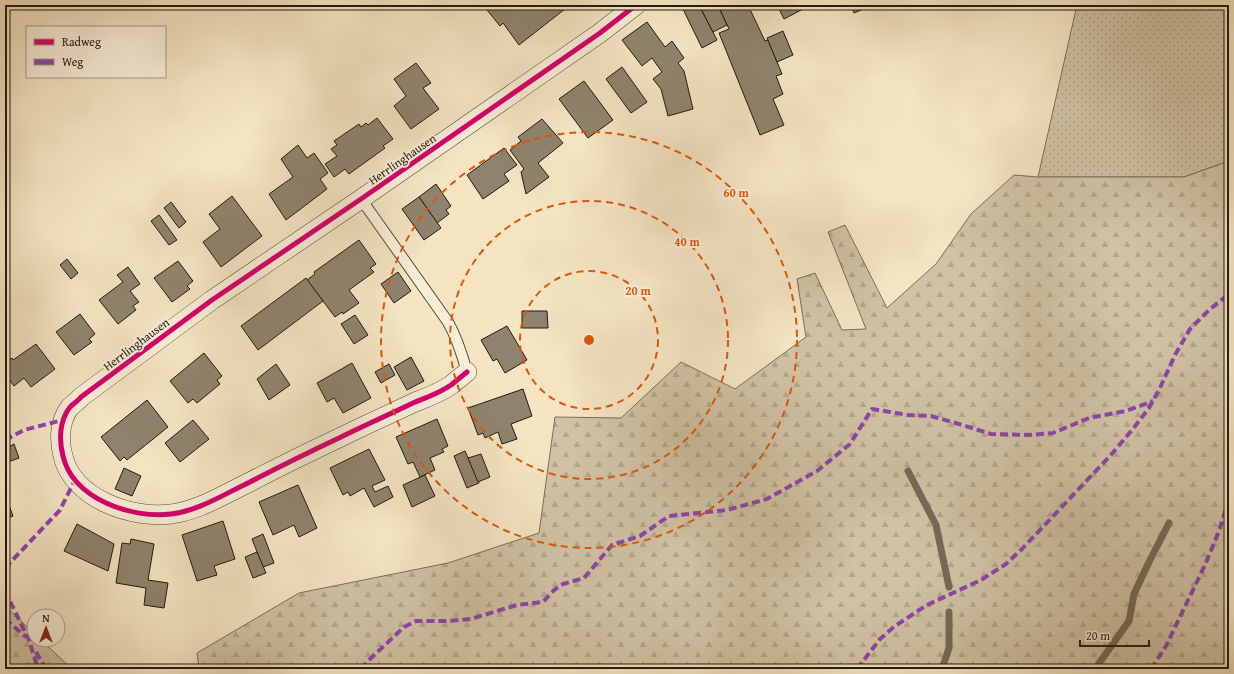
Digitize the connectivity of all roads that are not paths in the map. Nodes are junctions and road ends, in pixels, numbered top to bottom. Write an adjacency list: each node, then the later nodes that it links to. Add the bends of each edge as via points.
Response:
1 (636, 5): 2 (street, Herrlinghausen, via 600,33)
2 (361, 199): 3 (lane, Herrlinghausen, via 448,322 461,349); 3 (street, Herrlinghausen, via 212,300 81,397 63,420 60,434 60,447 68,470 85,490 123,510 160,515 179,512 202,505 450,386)
3 (467, 372)

